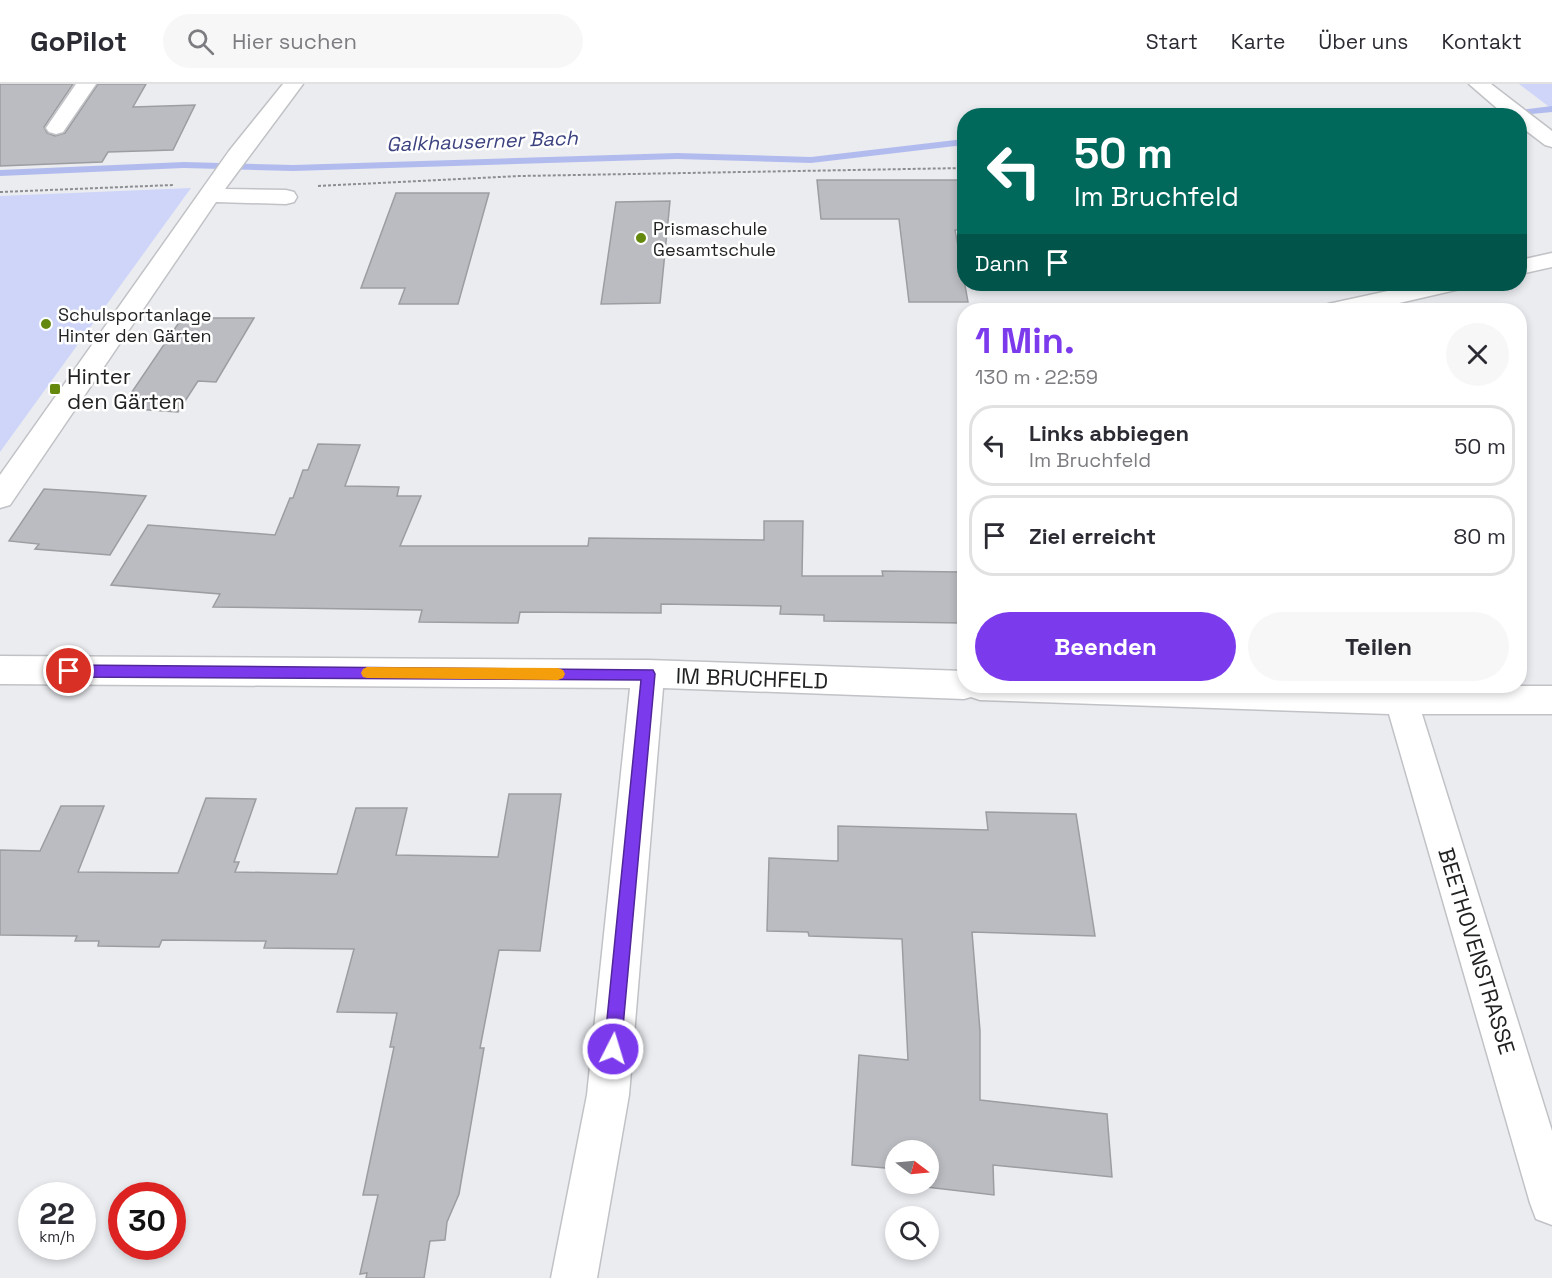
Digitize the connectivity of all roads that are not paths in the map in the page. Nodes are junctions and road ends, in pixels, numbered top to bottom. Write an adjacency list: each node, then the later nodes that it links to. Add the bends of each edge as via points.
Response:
1 (86, 84): 5 (street)
2 (292, 84): 6 (street)
3 (1484, 88): 4 (street)
4 (1510, 108)
5 (56, 128)
6 (216, 186): 7 (street); 12 (street)
7 (286, 197)
8 (1552, 260): 9 (street)
9 (1527, 265)
10 (1420, 291): 11 (street)
11 (1368, 303)
12 (0, 497)
13 (0, 670): 14 (street, IM BRUCHFELD)
14 (648, 674): 15 (street, IM BRUCHFELD); 19 (street, via 608,1095)
15 (957, 685)
16 (1399, 693): 17 (street); 18 (street, BEETHOVENSTRASSE)
17 (1552, 700)
18 (1552, 1203)
19 (574, 1278)

